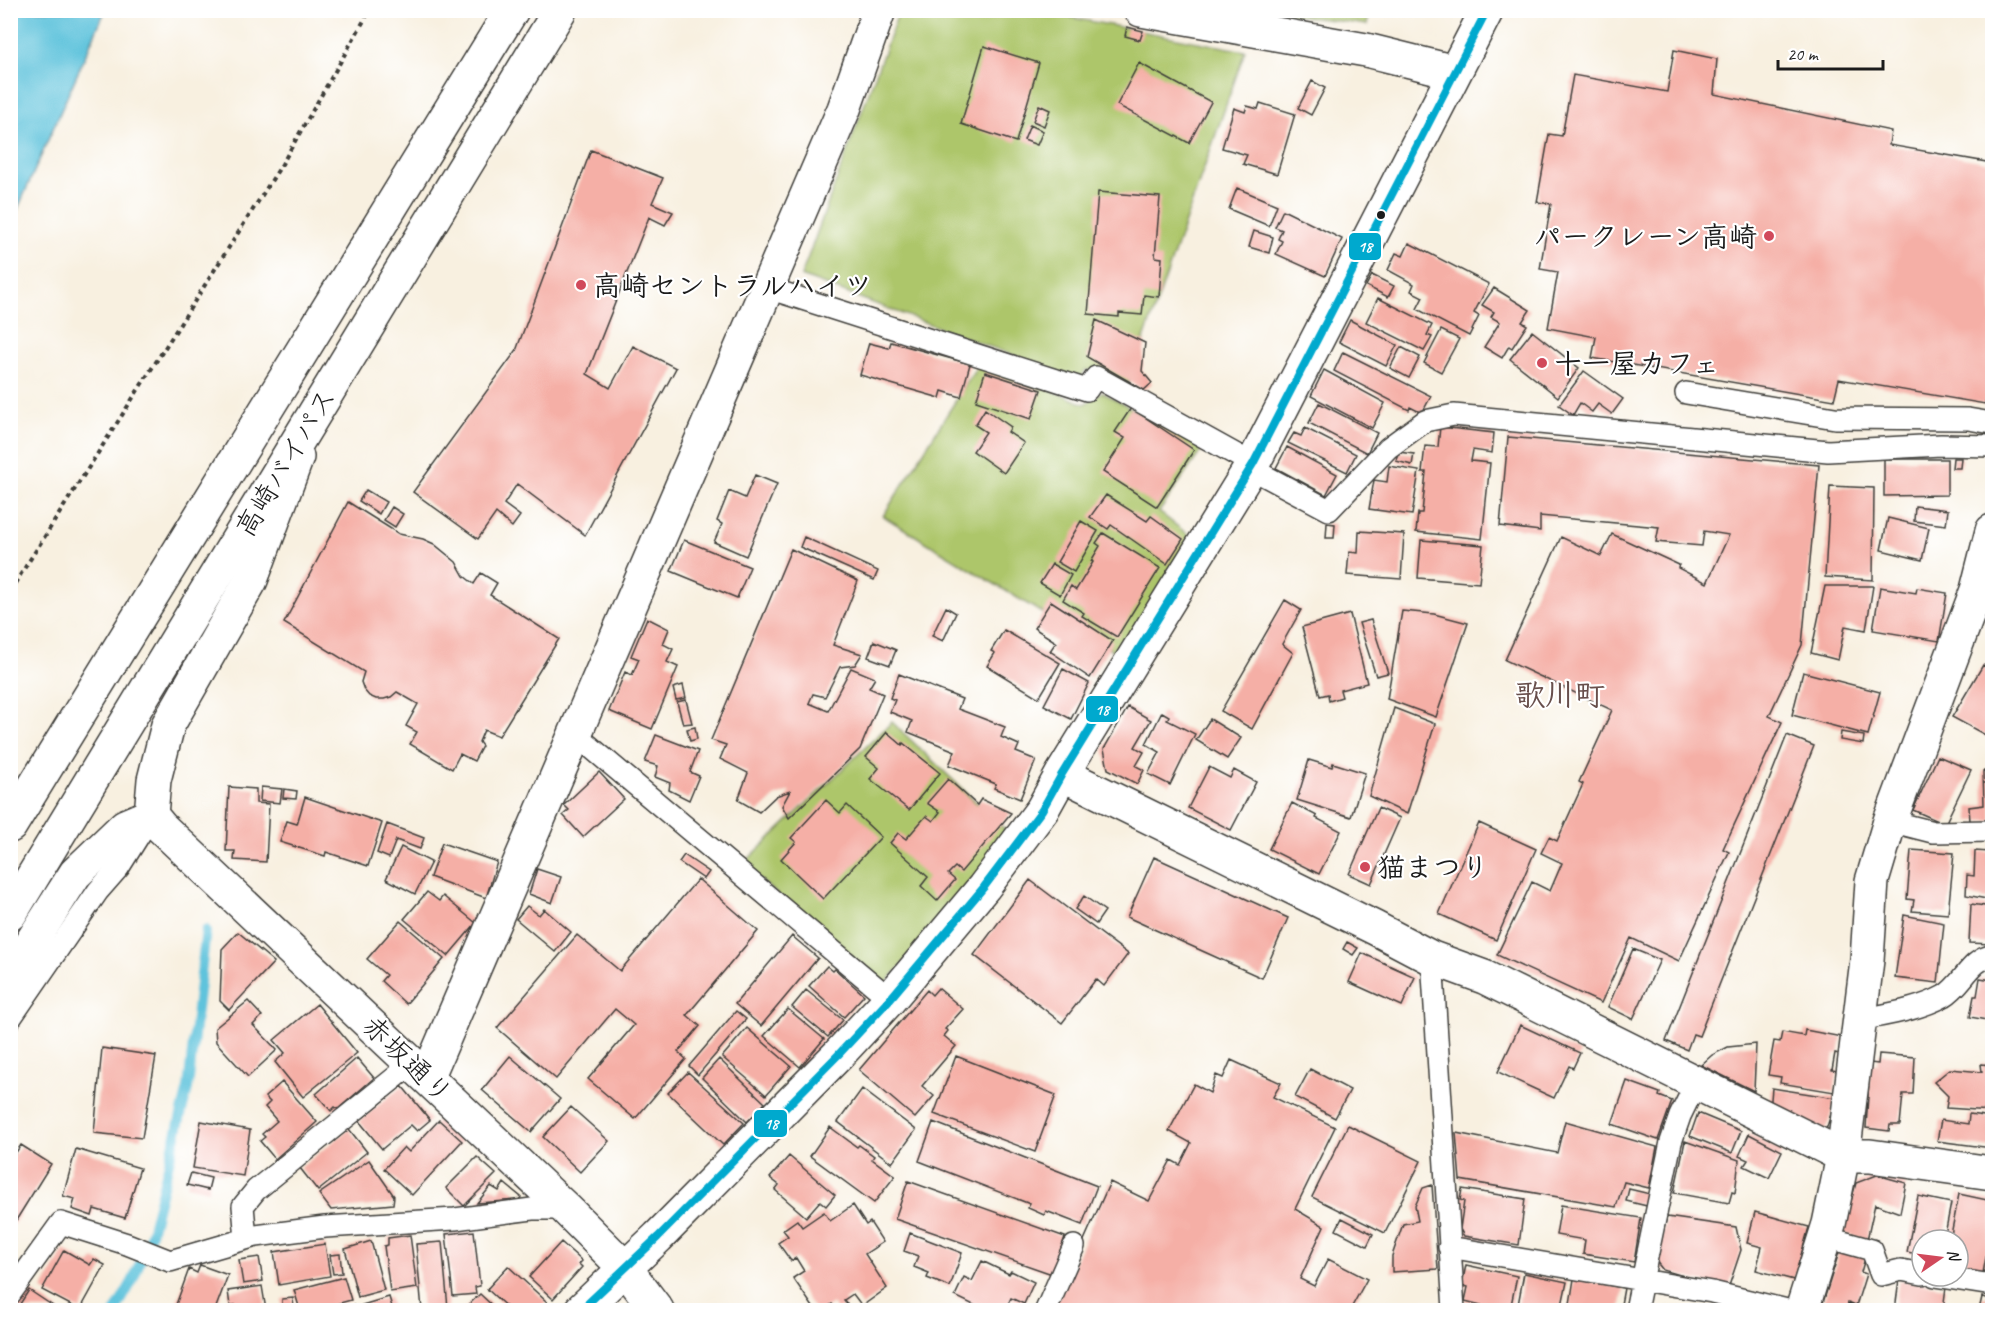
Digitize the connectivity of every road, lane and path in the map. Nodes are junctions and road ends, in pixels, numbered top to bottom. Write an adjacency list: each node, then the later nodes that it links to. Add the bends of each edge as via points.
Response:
1 (370, 10): 15 (path, via 282,164)
2 (512, 10): 20 (main road, 高崎バイパス)
3 (560, 10): 10 (main road, 高崎バイパス)
4 (879, 10): 8 (main road, via 844,109)
5 (1487, 10): 7 (main road)
6 (1149, 11): 7 (main road, via 1366,50)
7 (1455, 72): 13 (main road)
8 (768, 288): 13 (lane, via 1087,390 1096,377); 16 (main road)
9 (1686, 393): 11 (lane, via 1835,418 1968,419)
10 (314, 413): 18 (main road, via 251,580 168,725 154,780); 22 (main road, 高崎バイパス)
11 (1992, 423)
12 (1992, 446): 13 (lane, via 1828,451 1454,415 1425,421 1388,448 1329,510)
13 (1252, 466): 17 (main road)
14 (1992, 531): 19 (main road, via 1977,590)
15 (10, 591)
16 (575, 734): 26 (lane); 29 (main road)
17 (1062, 774): 24 (main road); 26 (main road, via 1042,810 984,887)
18 (151, 815): 25 (main road, via 125,826 75,874); 27 (lane, via 119,867 98,891); 29 (main road, 赤坂通り)
19 (1890, 821): 21 (lane, via 1933,832); 28 (main road, via 1872,881)
20 (10, 826)
21 (1992, 831)
22 (10, 914)
23 (1992, 956): 28 (lane, via 1976,962 1955,988 1935,1000)
24 (1432, 958): 30 (main road, via 1484,977); 37 (lane)
25 (10, 976)
26 (890, 999): 38 (main road)
27 (10, 1019)
28 (1859, 1020): 31 (main road)
29 (420, 1070): 33 (main road, 赤坂通り); 35 (lane, via 256,1190 243,1206)
30 (1696, 1083): 31 (main road); 40 (lane, via 1671,1142)
31 (1843, 1156): 32 (main road, via 1870,1156); 34 (main road)
32 (1992, 1173)
33 (566, 1209): 35 (lane, via 324,1227); 38 (main road, 赤坂通り)
34 (1825, 1237): 39 (lane, via 1872,1250 1881,1275); 50 (main road)
35 (246, 1239): 43 (lane, via 170,1261 61,1223)
36 (1074, 1246): 46 (lane)
37 (1449, 1247): 40 (lane); 47 (lane)
38 (626, 1269): 44 (main road); 45 (main road, 赤坂通り)
39 (1910, 1272)
40 (1642, 1280): 48 (lane); 49 (lane)
41 (1970, 1282): 42 (lane)
42 (1992, 1285)
43 (10, 1294)
44 (580, 1311)
45 (657, 1311)
46 (1046, 1311)
47 (1454, 1311)
48 (1636, 1311)
49 (1787, 1311)
50 (1802, 1311)

